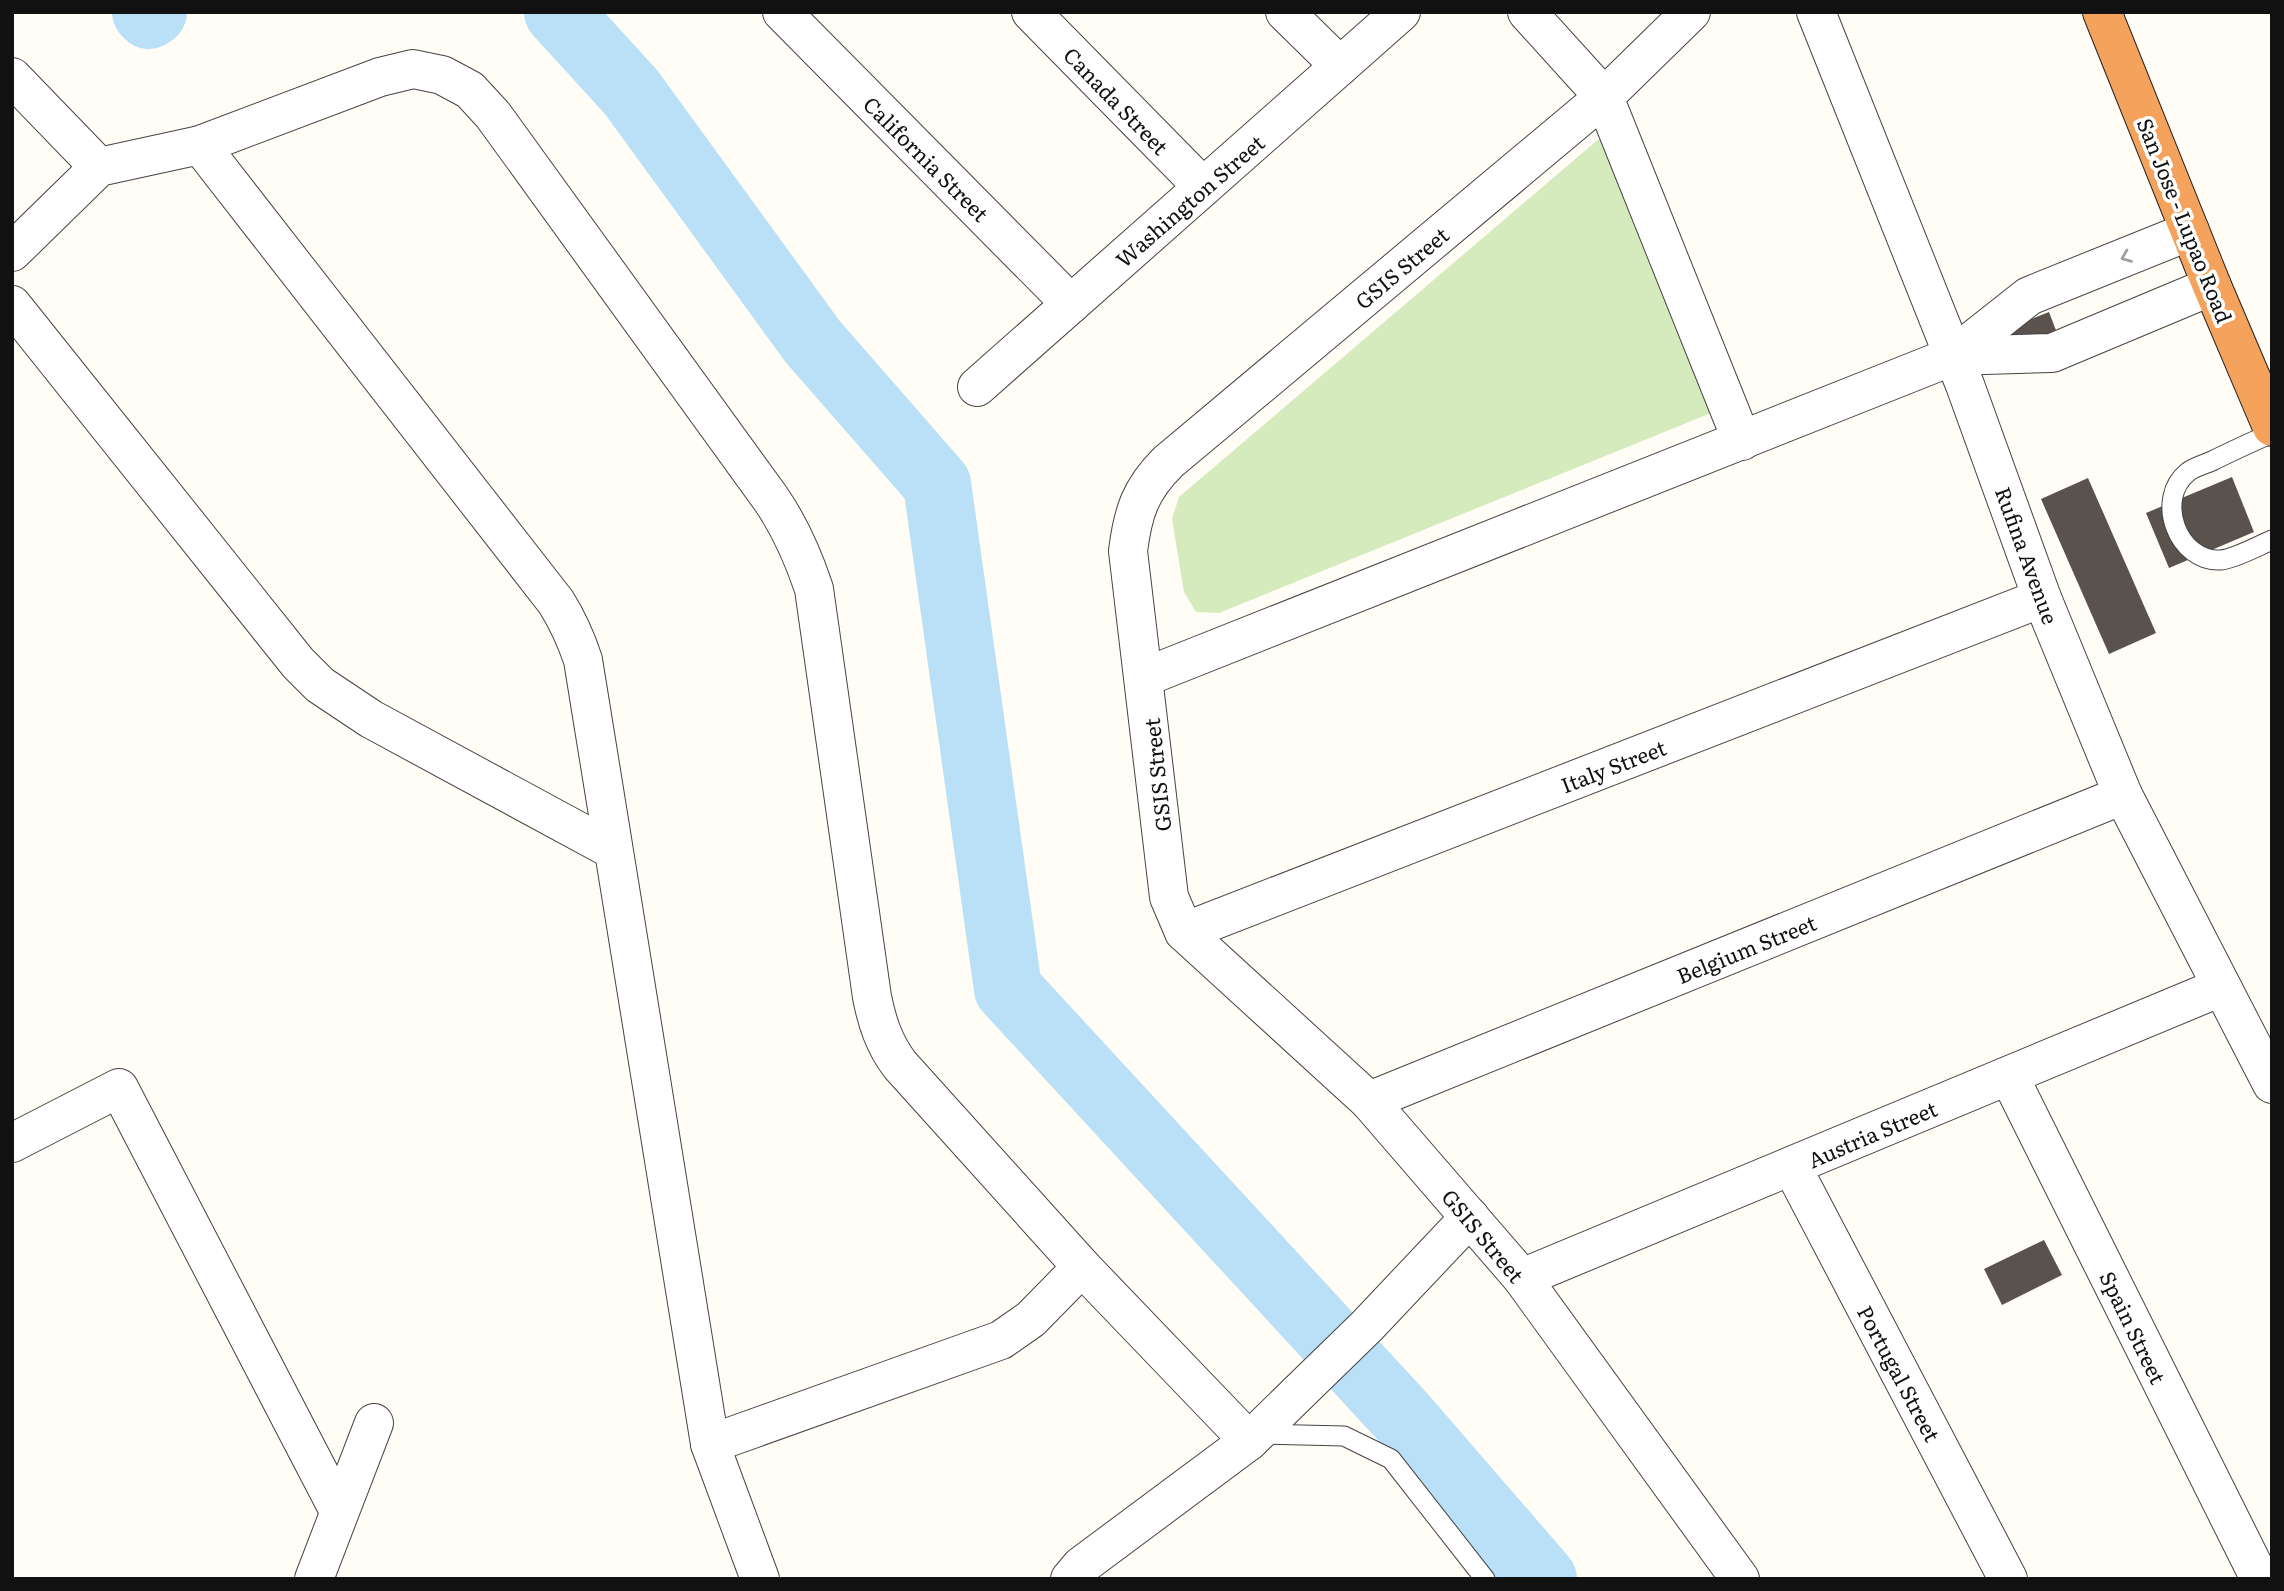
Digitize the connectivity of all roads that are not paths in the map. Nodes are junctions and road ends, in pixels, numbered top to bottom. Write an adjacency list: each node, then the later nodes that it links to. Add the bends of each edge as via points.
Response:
1 (782, 12): 19 (street, California Street)
2 (1031, 12): 14 (street, Canada Street)
3 (1285, 12): 9 (street)
4 (1401, 12): 9 (street, Washington Street)
5 (1527, 12): 11 (street)
6 (1691, 12): 11 (street, GSIS Street)
7 (1816, 12): 20 (street, Rufina Avenue)
8 (2102, 12): 15 (highway, San Jose - Lupao Road)
9 (1340, 66): 14 (street, Washington Street)
10 (12, 77): 13 (street)
11 (1604, 97): 24 (street); 27 (street, GSIS Street, via 1144,489 1128,551)
12 (200, 145): 13 (street); 29 (street, via 569,621 583,660); 38 (street, via 380,77 413,69 442,75 470,90 493,115 789,526 814,589 877,1024 900,1065)
13 (99, 167): 16 (street)
14 (1203, 187): 19 (street, Washington Street)
15 (2190, 232): 17 (highway, San Jose - Lupao Road); 20 (street, one-way to 20, via 2029,296)
16 (12, 252)
17 (2212, 286): 20 (street, via 2052,353); 22 (highway, San Jose - Lupao Road)
18 (12, 304): 29 (street, via 320,685 371,719)
19 (1071, 304): 21 (street, Washington Street)
20 (1954, 356): 24 (street); 26 (street, Rufina Avenue)
21 (977, 387)
22 (2272, 426)
23 (2272, 433): 25 (lane, via 2188,472 2172,506 2176,531 2184,543 2208,558 2222,560)
24 (1742, 441): 27 (street)
25 (2272, 540)
26 (2042, 598): 28 (street, Rufina Avenue); 30 (street, Italy Street)
27 (1145, 677): 30 (street, GSIS Street, via 1169,897)
28 (2123, 794): 31 (street, Rufina Avenue); 34 (street, Belgium Street)
29 (613, 850): 42 (street)
30 (1184, 932): 34 (street, GSIS Street)
31 (2221, 987): 32 (street, Austria Street); 33 (street, Rufina Avenue)
32 (2009, 1076): 36 (street, Austria Street); 50 (street, Spain Street)
33 (2272, 1084)
34 (1369, 1101): 37 (street, GSIS Street)
35 (12, 1143): 43 (street, via 119,1088)
36 (1792, 1167): 39 (street, Austria Street); 49 (street, Portugal Street)
37 (1470, 1217): 39 (street, GSIS Street); 41 (street)
38 (1082, 1267): 41 (street); 42 (street, via 1031,1319 1001,1340)
39 (1522, 1278): 48 (street, GSIS Street)
40 (374, 1423): 43 (street)
41 (1253, 1438): 46 (street, via 1081,1566); 47 (lane, via 1344,1436 1391,1459)
42 (710, 1444): 45 (street)
43 (340, 1511): 44 (street)
44 (314, 1579)
45 (760, 1579)
46 (1070, 1579)
47 (1485, 1579)
48 (1740, 1579)
49 (2008, 1579)
50 (2260, 1579)

